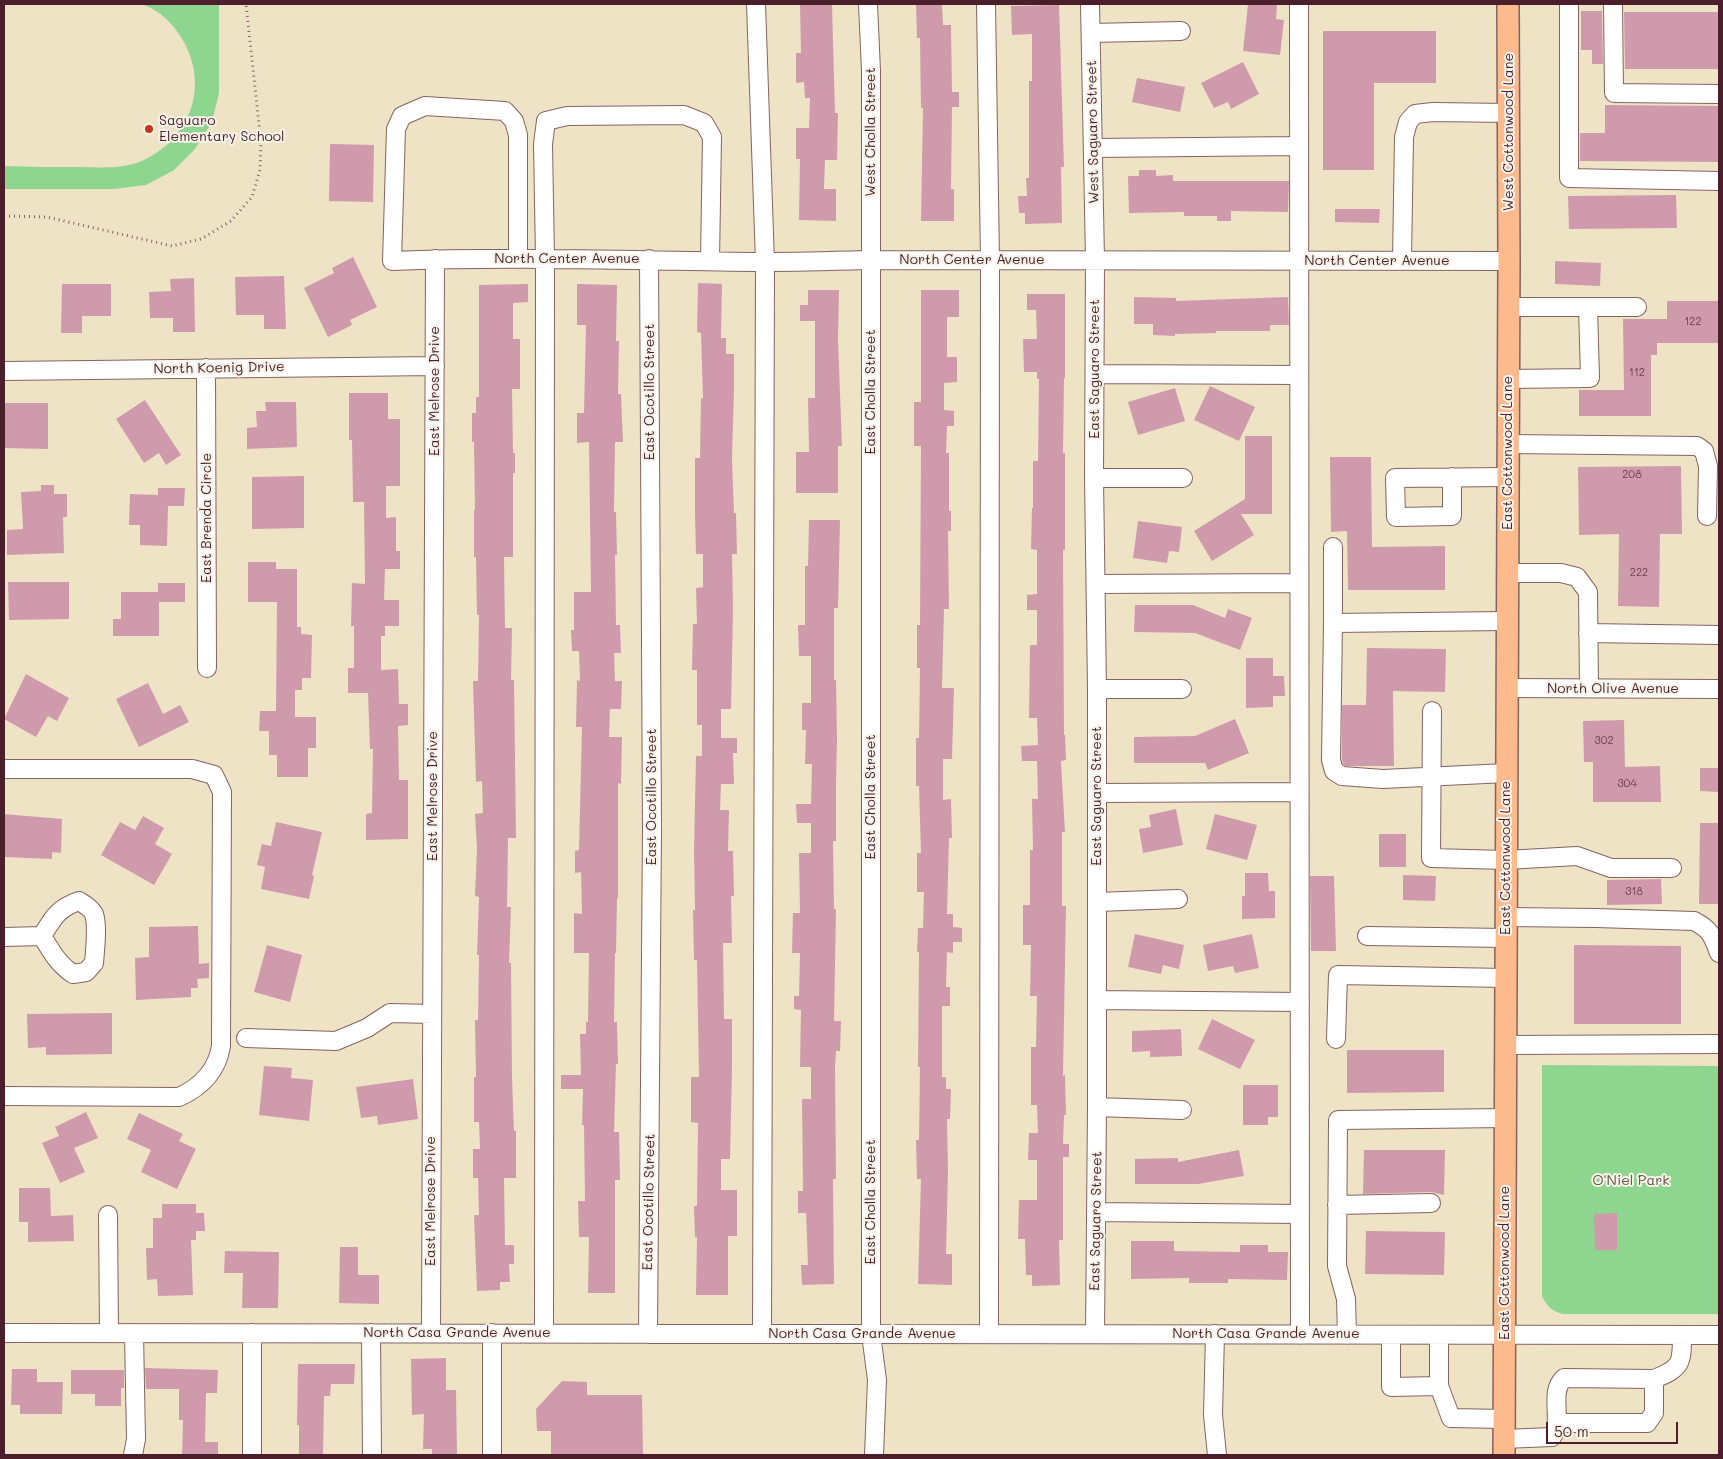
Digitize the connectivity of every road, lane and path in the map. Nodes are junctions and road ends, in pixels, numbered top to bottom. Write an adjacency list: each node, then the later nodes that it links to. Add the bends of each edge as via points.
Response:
1 (246, 4): 17 (path, via 261,143 260,170 252,197 231,221 201,239 172,246 47,216)
2 (756, 4): 29 (street)
3 (868, 4): 22 (street, West Cholla Street)
4 (986, 4): 23 (street)
5 (1090, 4): 11 (street, West Saguaro Street)
6 (1299, 4): 14 (street)
7 (1508, 4): 13 (main road, West Cottonwood Lane)
8 (1569, 4): 16 (street, via 1569,178)
9 (1613, 4): 12 (street, via 1614,93)
10 (1181, 31): 11 (street)
11 (1091, 33): 15 (street, West Saguaro Street)
12 (1719, 94)
13 (1508, 113): 27 (street, via 1433,112 1415,114 1408,122 1404,137); 28 (main road, West Cottonwood Lane)
14 (1299, 146): 15 (street); 26 (street)
15 (1093, 148): 24 (street, West Saguaro Street)
16 (1719, 181)
17 (4, 216)
18 (436, 259): 19 (street, North Center Avenue); 19 (street, North Center Avenue, via 392,261 396,129 402,116 424,106 505,111 514,121 518,135); 33 (street, East Melrose Drive)
19 (518, 259): 20 (street, North Center Avenue)
20 (545, 259): 21 (street, North Center Avenue); 25 (street, via 543,144 546,121 567,116 684,115 704,123 712,137); 99 (street)
21 (649, 260): 25 (street, North Center Avenue); 100 (street, East Ocotillo Street, via 652,839)
22 (871, 260): 23 (street, North Center Avenue); 29 (street, North Center Avenue); 102 (street, East Cholla Street)
23 (990, 260): 24 (street, North Center Avenue); 103 (street)
24 (1095, 260): 26 (street, North Center Avenue); 36 (street, East Saguaro Street)
25 (710, 261): 29 (street, North Center Avenue)
26 (1299, 261): 27 (street, North Center Avenue); 37 (street)
27 (1402, 261): 28 (street, North Center Avenue)
28 (1509, 261): 30 (main road, East Cottonwood Lane)
29 (765, 262): 101 (street)
30 (1508, 307): 31 (street); 38 (main road, East Cottonwood Lane)
31 (1588, 307): 32 (street); 38 (street, via 1590,378)
32 (1637, 307)
33 (435, 366): 34 (street, North Koenig Drive); 78 (street, East Melrose Drive)
34 (206, 368): 35 (street, North Koenig Drive); 53 (street, East Brenda Circle)
35 (4, 371)
36 (1094, 374): 37 (street); 42 (street, East Saguaro Street)
37 (1299, 375): 47 (street)
38 (1508, 379): 39 (main road, East Cottonwood Lane)
39 (1508, 444): 41 (main road, East Cottonwood Lane); 44 (street, via 1696,446 1704,451 1708,466)
40 (1452, 477): 41 (street)
41 (1508, 477): 46 (main road, East Cottonwood Lane)
42 (1094, 478): 43 (street); 48 (street, East Saguaro Street)
43 (1183, 478)
44 (1707, 516)
45 (1334, 547): 50 (street)
46 (1507, 573): 49 (main road, East Cottonwood Lane); 51 (street, via 1561,573 1576,578 1588,592)
47 (1299, 583): 48 (street); 63 (street)
48 (1096, 584): 56 (street, East Saguaro Street)
49 (1506, 621): 50 (street); 54 (main road, East Cottonwood Lane)
50 (1333, 623): 62 (street, via 1331,760 1334,771 1342,776 1358,778)
51 (1588, 633): 52 (street); 55 (street)
52 (1719, 635)
53 (207, 668)
54 (1506, 688): 55 (street, North Olive Avenue); 61 (main road, East Cottonwood Lane)
55 (1589, 688): 58 (street, North Olive Avenue)
56 (1097, 689): 57 (street); 64 (street, East Saguaro Street)
57 (1182, 689)
58 (1719, 690)
59 (1432, 710): 62 (street)
60 (4, 769): 83 (street, via 192,769 214,775 222,792 221,1046 212,1070 203,1082 180,1097)
61 (1506, 773): 62 (street); 65 (main road, East Cottonwood Lane)
62 (1432, 777): 65 (street, via 1431,858)
63 (1299, 792): 64 (street); 77 (street)
64 (1097, 793): 68 (street, East Saguaro Street)
65 (1506, 860): 66 (street, via 1576,856 1611,868); 69 (main road, East Cottonwood Lane)
66 (1672, 868)
67 (1178, 899): 68 (street)
68 (1097, 902): 76 (street, East Saguaro Street)
69 (1506, 917): 73 (main road, East Cottonwood Lane); 74 (street, via 1694,920 1706,926)
70 (42, 936): 72 (street)
71 (1367, 936): 73 (street)
72 (4, 937)
73 (1506, 938): 75 (main road, East Cottonwood Lane)
74 (1719, 952)
75 (1506, 978): 80 (street, via 1338,975); 82 (main road, East Cottonwood Lane)
76 (1097, 1000): 77 (street); 84 (street, East Saguaro Street)
77 (1300, 1002): 90 (street)
78 (432, 1014): 79 (street, via 390,1013 336,1042); 97 (street, East Melrose Drive)
79 (246, 1038)
80 (1336, 1039)
81 (1719, 1044): 82 (street)
82 (1505, 1045): 86 (main road, East Cottonwood Lane)
83 (4, 1096)
84 (1097, 1108): 85 (street); 89 (street, East Saguaro Street)
85 (1182, 1110)
86 (1506, 1118): 88 (street, via 1338,1120); 110 (main road, East Cottonwood Lane)
87 (1431, 1203): 88 (street)
88 (1337, 1205): 107 (street, via 1337,1266 1346,1299)
89 (1096, 1212): 90 (street); 104 (street, East Saguaro Street)
90 (1300, 1214): 106 (street)
91 (108, 1215): 93 (street)
92 (4, 1333): 93 (street, North Casa Grande Avenue)
93 (109, 1333): 94 (street, North Casa Grande Avenue)
94 (134, 1333): 95 (street, North Casa Grande Avenue); 117 (street, via 136,1439)
95 (252, 1333): 96 (street, North Casa Grande Avenue); 118 (street)
96 (371, 1333): 97 (street, North Casa Grande Avenue); 119 (street)
97 (431, 1333): 98 (street, North Casa Grande Avenue)
98 (492, 1333): 99 (street, North Casa Grande Avenue); 120 (street)
99 (544, 1333): 100 (street, North Casa Grande Avenue)
100 (648, 1334): 101 (street, North Casa Grande Avenue)
101 (762, 1334): 102 (street, North Casa Grande Avenue)
102 (871, 1334): 103 (street, North Casa Grande Avenue); 121 (street, East Cholla Street, via 877,1380)
103 (989, 1334): 104 (street, North Casa Grande Avenue)
104 (1094, 1334): 105 (street, North Casa Grande Avenue)
105 (1215, 1334): 106 (street, North Casa Grande Avenue); 122 (street, via 1213,1415)
106 (1300, 1335): 107 (street, North Casa Grande Avenue)
107 (1347, 1335): 108 (street, North Casa Grande Avenue)
108 (1390, 1335): 109 (street, North Casa Grande Avenue); 114 (street, via 1391,1387)
109 (1439, 1335): 110 (street, North Casa Grande Avenue); 114 (street)
110 (1505, 1335): 111 (street, North Casa Grande Avenue); 116 (main road, East Cottonwood Lane)
111 (1682, 1335): 112 (street, North Casa Grande Avenue); 113 (street, via 1682,1360 1665,1375)
112 (1719, 1335)
113 (1654, 1379): 115 (street, via 1564,1378 1557,1390); 115 (street, via 1654,1413 1647,1423)
114 (1439, 1386): 116 (street, via 1451,1418)
115 (1556, 1422): 116 (street, via 1552,1437)
116 (1504, 1437)
117 (133, 1455)
118 (252, 1455)
119 (372, 1455)
120 (492, 1455)
121 (874, 1455)
122 (1217, 1455)

